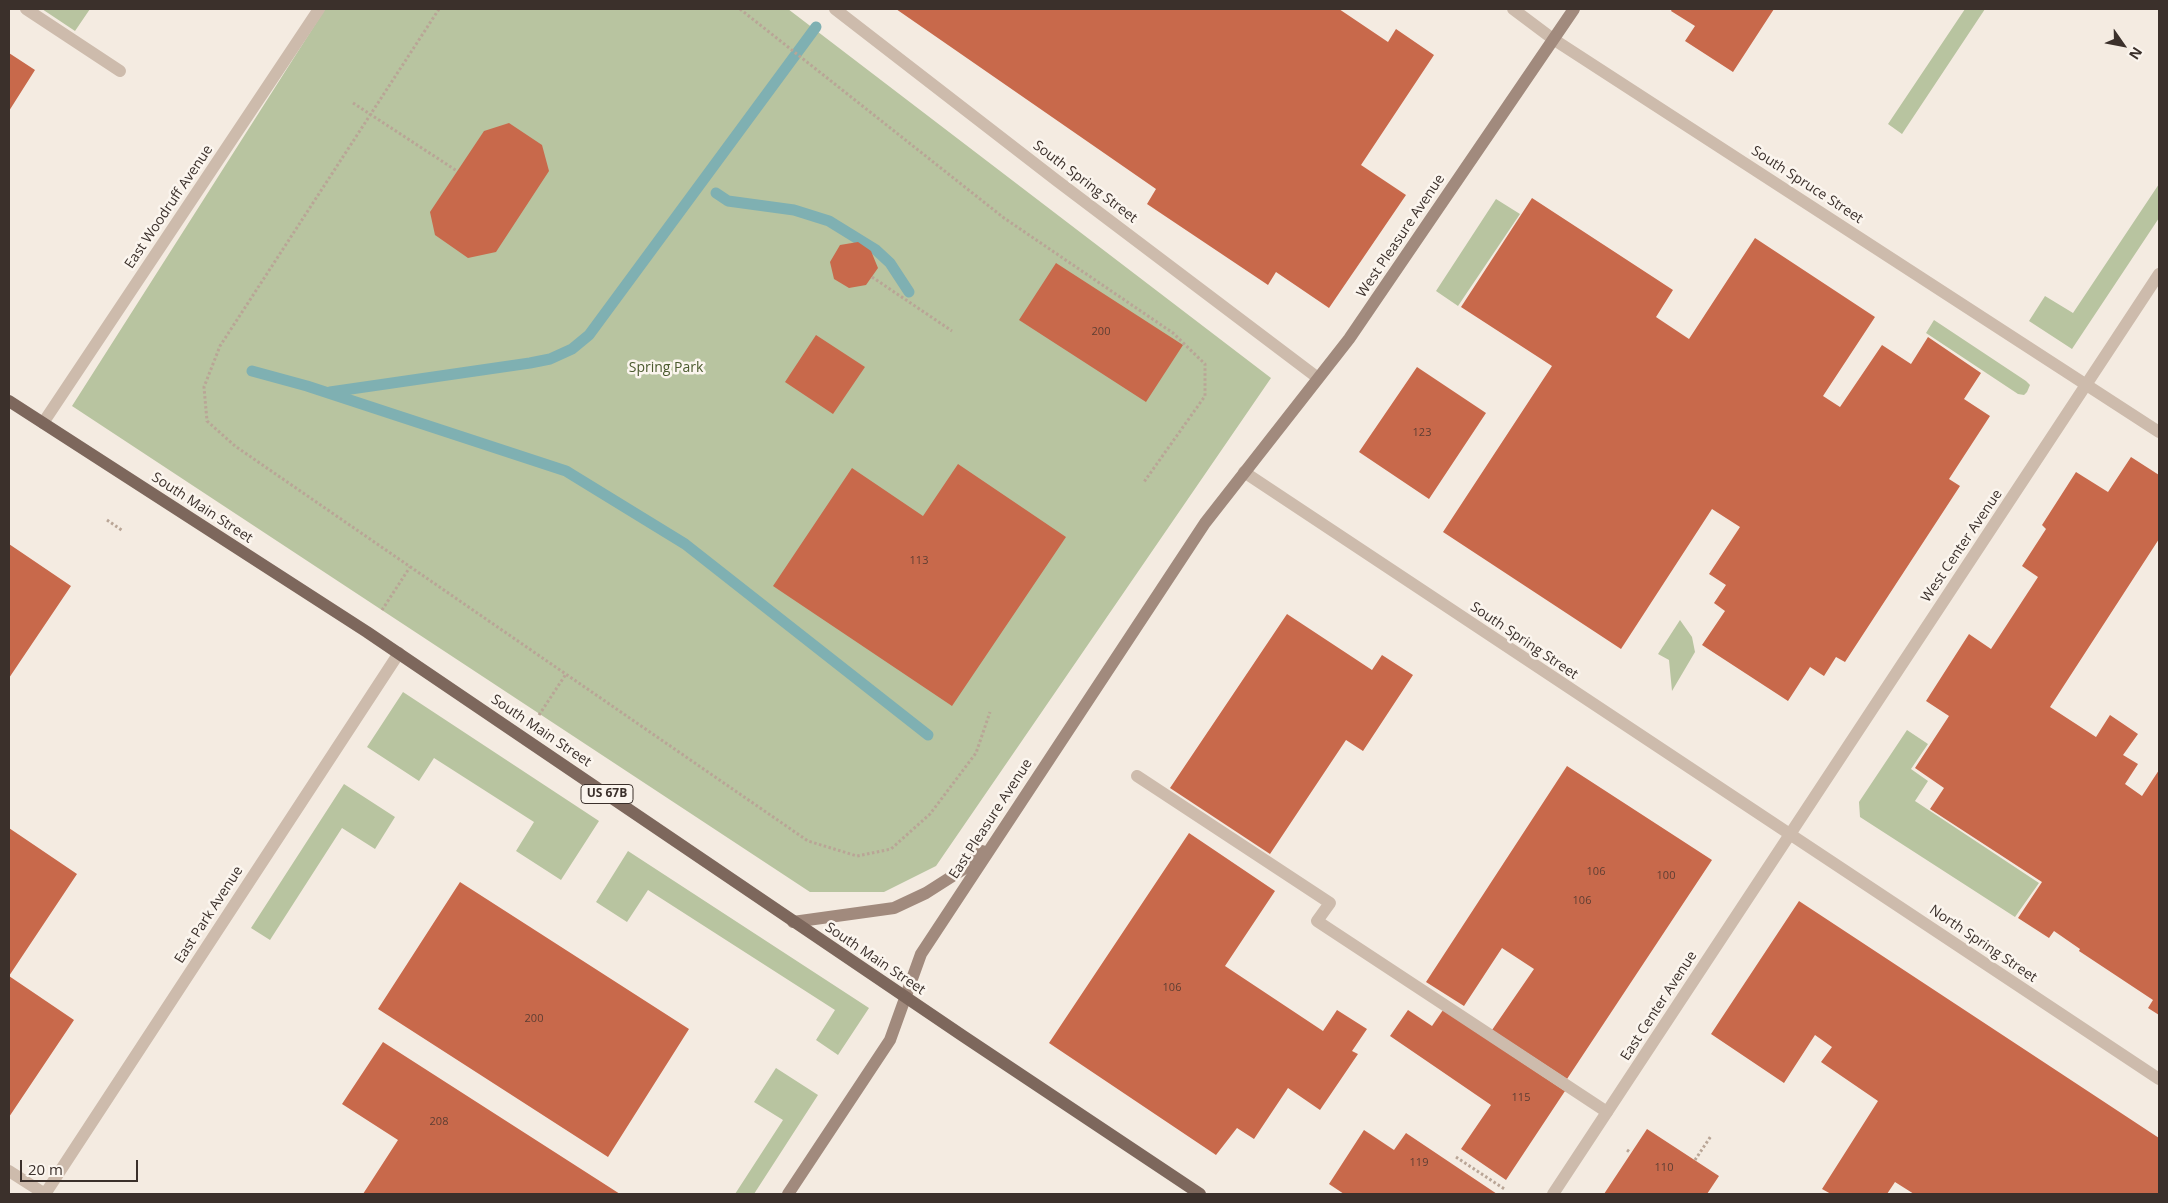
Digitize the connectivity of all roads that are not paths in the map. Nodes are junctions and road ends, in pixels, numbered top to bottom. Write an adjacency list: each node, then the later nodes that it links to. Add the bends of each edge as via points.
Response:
1 (26, 9): 7 (street)
2 (319, 9): 12 (street, East Woodruff Avenue)
3 (1512, 9): 6 (street, South Spruce Street)
4 (1574, 9): 6 (street, West Pleasure Avenue)
5 (839, 10): 9 (street, South Spring Street, via 1048,174)
6 (1553, 40): 9 (street, West Pleasure Avenue, via 1354,332); 10 (street, South Spruce Street)
7 (120, 70)
8 (2159, 274): 10 (street, West Center Avenue)
9 (1318, 378): 14 (street, West Pleasure Avenue)
10 (2086, 385): 13 (street, South Spruce Street); 17 (street, West Center Avenue)
11 (9, 401): 12 (main road, South Main Street / US 67B)
12 (43, 423): 15 (main road, South Main Street / US 67B)
13 (2159, 432)
14 (1244, 472): 17 (street, South Spring Street); 18 (street, East Pleasure Avenue, via 1205,523)
15 (399, 653): 19 (main road, South Main Street / US 67B); 24 (street, East Park Avenue)
16 (1137, 776): 22 (street, via 1330,903 1317,921)
17 (1790, 834): 21 (street, North Spring Street); 22 (street, East Center Avenue)
18 (995, 840): 19 (street, via 926,893 894,908); 20 (street, East Pleasure Avenue, via 921,954)
19 (793, 922): 20 (main road, South Main Street / US 67B)
20 (904, 996): 25 (street, East Pleasure Avenue, via 890,1040); 26 (main road, South Main Street / US 67B)
21 (2159, 1079)
22 (1607, 1112): 27 (street, East Center Avenue)
23 (9, 1170): 24 (street)
24 (45, 1194)
25 (788, 1194)
26 (1200, 1194)
27 (1553, 1194)

